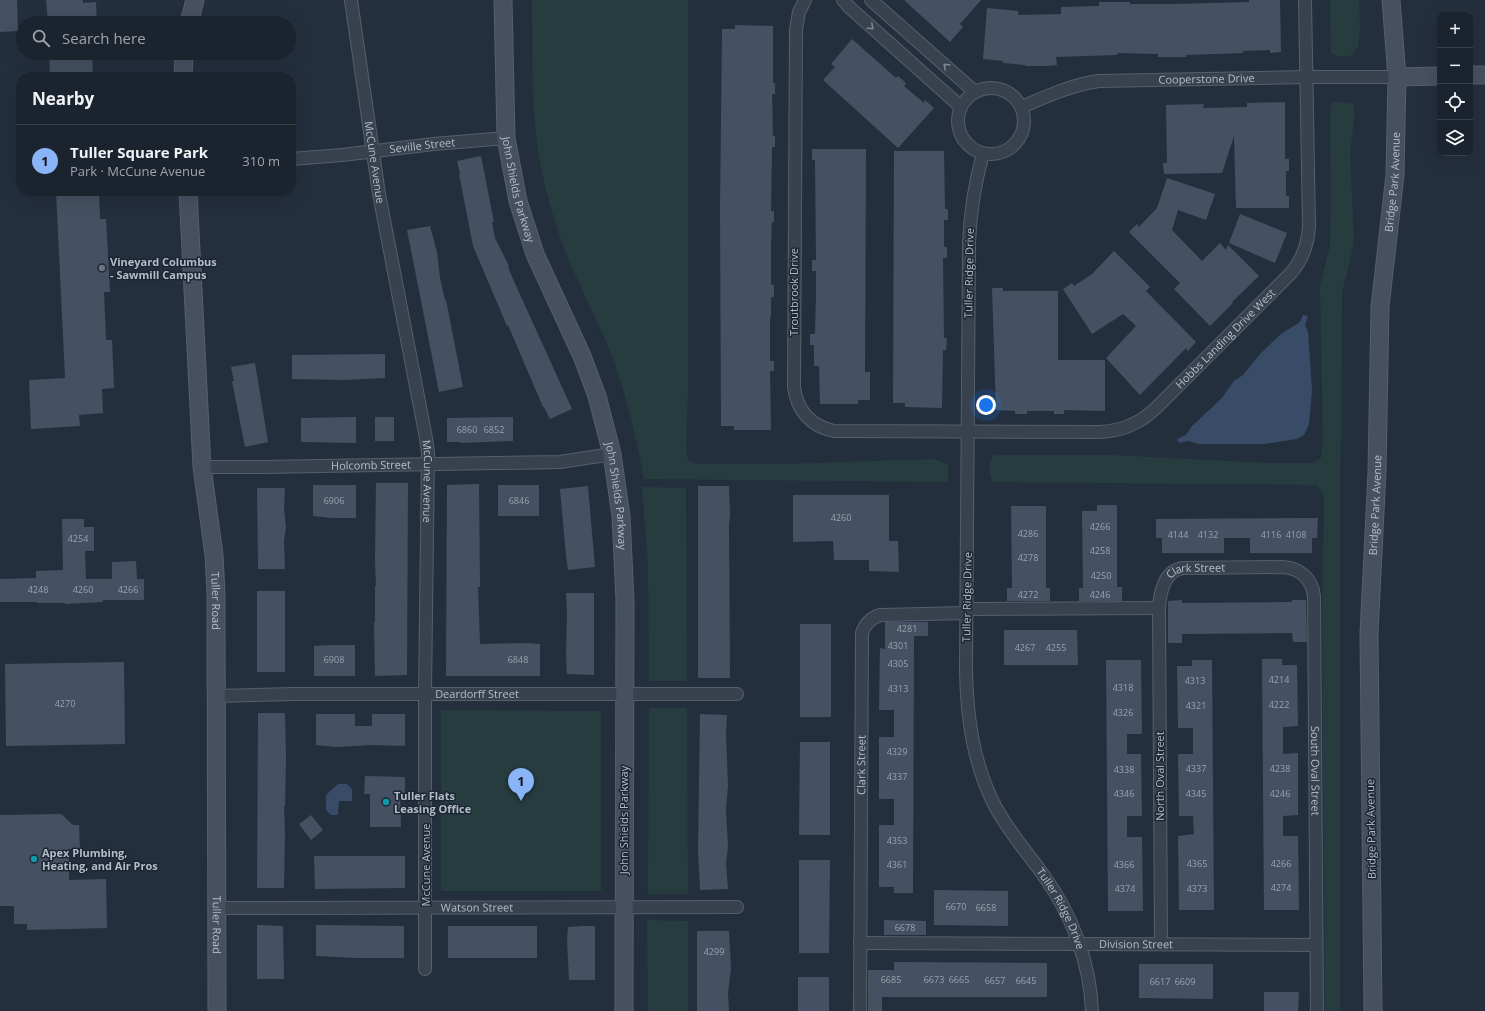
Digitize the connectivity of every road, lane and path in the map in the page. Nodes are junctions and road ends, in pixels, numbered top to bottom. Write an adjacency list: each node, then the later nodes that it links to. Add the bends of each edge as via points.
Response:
1 (195, 0): 9 (street)
2 (351, 0): 21 (street, McCune Avenue)
3 (504, 0): 20 (street, John Shields Parkway)
4 (805, 0): 25 (street, Troutbrook Drive, via 798,17 796,40 794,387 797,403 812,422 826,430)
5 (843, 0): 18 (street, one-way to 18)
6 (871, 0): 17 (street, one-way to 6)
7 (1305, 0): 15 (street, Hobbs Landing Drive West)
8 (1390, 0): 16 (street, Bridge Park Avenue)
9 (191, 16)
10 (184, 60): 11 (street)
11 (183, 72)
12 (1473, 75): 13 (street)
13 (1485, 75)
14 (1437, 76): 16 (street)
15 (1306, 77): 16 (street, Cooperstone Drive); 19 (street, Cooperstone Drive, via 1099,81 1063,89); 25 (street, Hobbs Landing Drive West, via 1308,234 1302,257 1288,277 1156,408 1134,425 1099,432)
16 (1397, 77): 50 (street, Bridge Park Avenue, via 1395,174 1380,307 1377,472 1369,634)
17 (975, 92): 18 (street); 19 (street, via 987,88 1002,90 1012,95)
18 (961, 107): 22 (street, via 958,119 961,134 970,146)
19 (1022, 107): 22 (street, via 1024,128 1017,142 1004,152)
20 (506, 138): 21 (street, Seville Street); 26 (street, John Shields Parkway, via 518,201 530,241 588,370)
21 (373, 151): 23 (street, Seville Street); 27 (street, McCune Avenue, via 426,438)
22 (983, 153): 25 (street, Tuller Ridge Drive, via 974,189 970,225)
23 (296, 159)
24 (188, 196): 28 (street, Tuller Road)
25 (968, 432): 31 (street, Tuller Ridge Drive)
26 (612, 454): 27 (street, Holcomb Street, via 560,462); 34 (street, John Shields Parkway, via 623,551)
27 (428, 464): 28 (street, Holcomb Street); 32 (street, McCune Avenue)
28 (202, 466): 35 (street, Tuller Road, via 215,567)
29 (1314, 596): 30 (street, Clark Street, via 1308,579 1292,568 1183,568 1166,578); 43 (street, South Oval Street)
30 (1159, 608): 31 (street, Clark Street); 42 (street, North Oval Street)
31 (967, 611): 40 (street, Clark Street, via 880,615 867,623 862,633); 41 (street, Tuller Ridge Drive, via 967,705 979,767 999,814 1057,896)
32 (425, 694): 34 (street, Deardorff Street); 35 (street, Deardorff Street); 38 (street, McCune Avenue)
33 (738, 694): 34 (street, Deardorff Street)
34 (625, 695): 39 (street, John Shields Parkway)
35 (216, 696): 37 (street, Tuller Road)
36 (737, 907): 39 (street, Watson Street)
37 (217, 908): 38 (street, Watson Street); 45 (street, Tuller Road)
38 (426, 908): 39 (street, Watson Street); 44 (street, McCune Avenue)
39 (624, 908): 46 (street, John Shields Parkway)
40 (860, 943): 41 (street, Division Street); 47 (street, Clark Street)
41 (1079, 944): 42 (street, Division Street); 48 (street, Tuller Ridge Drive)
42 (1161, 944): 43 (street, Division Street)
43 (1316, 945): 49 (street, South Oval Street)
44 (425, 969)
45 (217, 1011)
46 (624, 1011)
47 (860, 1011)
48 (1092, 1011)
49 (1317, 1011)
50 (1373, 1011)

